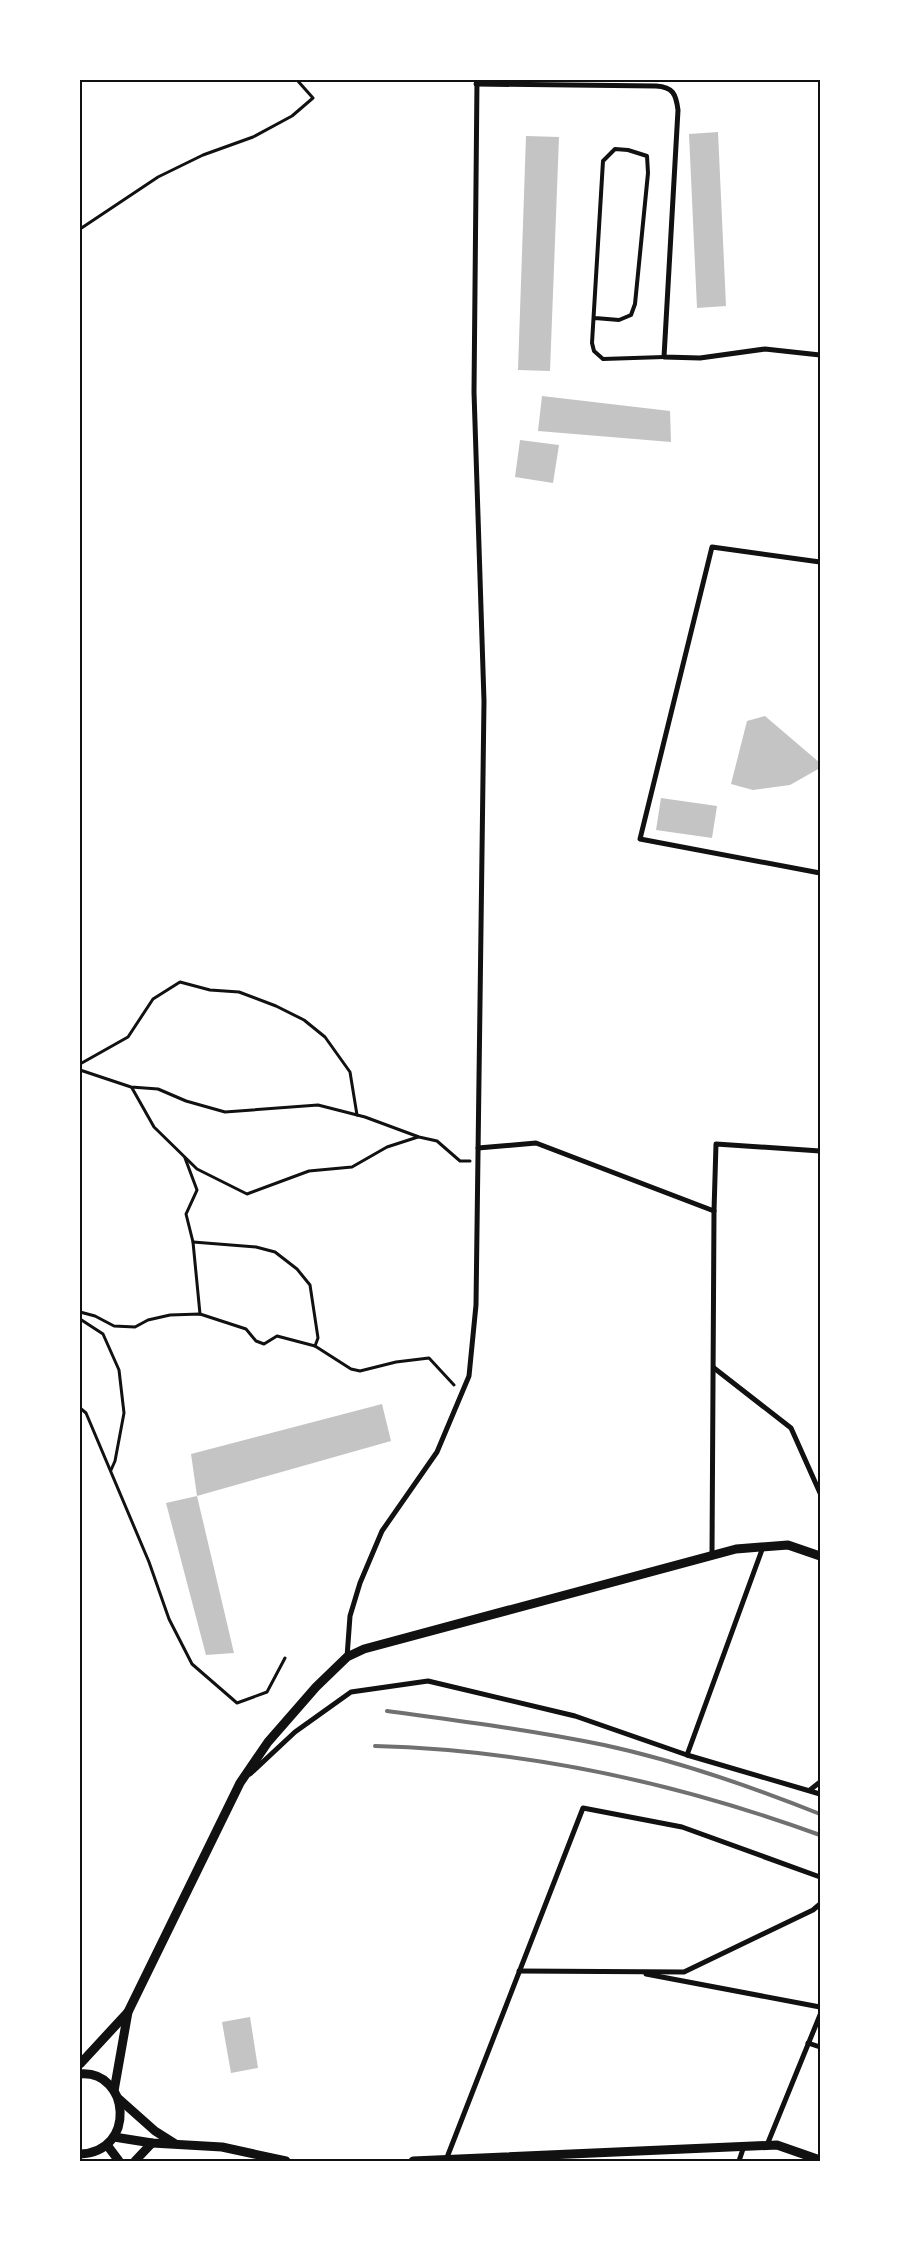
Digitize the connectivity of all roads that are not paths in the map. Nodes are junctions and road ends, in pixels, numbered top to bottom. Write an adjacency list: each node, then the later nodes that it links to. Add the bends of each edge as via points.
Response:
1 (476, 82): 2 (street); 8 (street, via 474,392 484,701)
2 (606, 83): 5 (street, via 664,86 676,94 678,110)
3 (595, 318): 3 (lane, via 619,320 631,315 635,304 648,173 647,156 628,150 615,149 603,161); 5 (lane, via 592,343 594,351 603,359)
4 (820, 355): 5 (street, via 765,349 700,358)
5 (664, 357)
6 (820, 562): 7 (street, via 712,547 640,838)
7 (820, 873)
8 (478, 1148): 10 (street, via 536,1143); 16 (street, via 476,1305 469,1376 437,1452 382,1531 363,1574 350,1616)
9 (820, 1151): 10 (street, via 716,1144)
10 (714, 1211): 11 (street)
11 (714, 1368): 12 (street, via 791,1428); 14 (street)
12 (820, 1493)
13 (763, 1546): 14 (street); 15 (street, via 788,1545); 17 (street)
14 (712, 1555): 16 (street, via 364,1649)
15 (820, 1556)
16 (346, 1657): 19 (street, via 268,1742)
17 (686, 1755): 19 (street, via 575,1716 428,1681 351,1692 296,1732); 20 (street)
18 (820, 1782): 20 (street)
19 (240, 1783): 27 (street)
20 (810, 1790): 21 (street)
21 (820, 1794)
22 (820, 1876): 24 (street, via 682,1827 583,1808)
23 (820, 1904): 25 (street, via 684,1972)
24 (519, 1971): 25 (street); 41 (street)
25 (633, 1972): 26 (street)
26 (820, 2007)
27 (128, 2012): 31 (street); 33 (street)
28 (820, 2015): 29 (street)
29 (808, 2043): 30 (street); 38 (street)
30 (820, 2047)
31 (80, 2064)
32 (80, 2074): 33 (street, via 102,2079)
33 (116, 2095): 34 (street, via 121,2112 120,2125); 36 (street, via 155,2131)
34 (114, 2137): 35 (street); 37 (street)
35 (152, 2143): 36 (street); 45 (street)
36 (177, 2144): 46 (street, via 222,2148)
37 (107, 2145): 40 (street, via 96,2152); 44 (street)
38 (767, 2145): 39 (street); 42 (street, via 777,2145)
39 (744, 2146): 41 (street); 48 (street)
40 (81, 2154): 43 (street)
41 (446, 2160): 47 (street)
42 (820, 2160)
43 (92, 2161)
44 (119, 2161)
45 (135, 2161)
46 (286, 2161)
47 (413, 2161)
48 (739, 2161)

